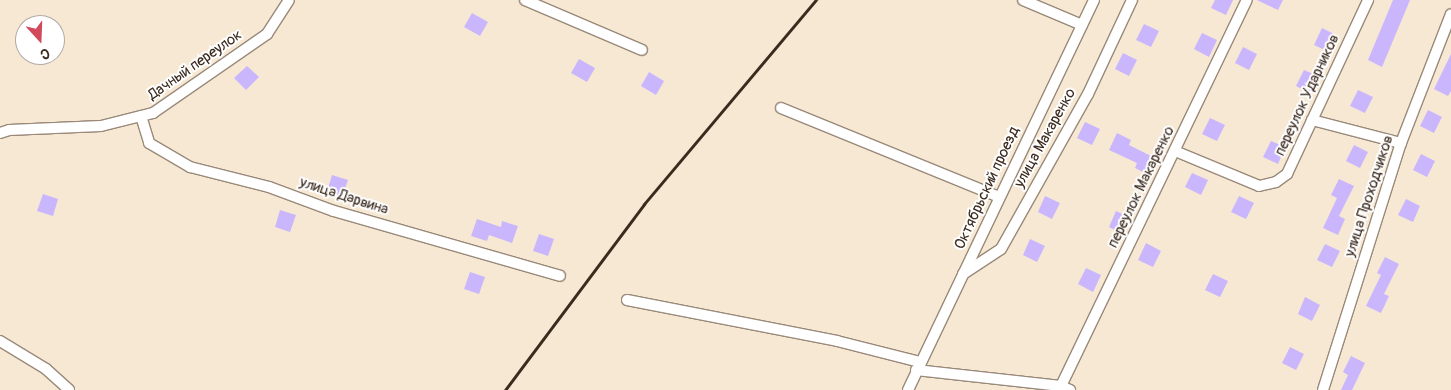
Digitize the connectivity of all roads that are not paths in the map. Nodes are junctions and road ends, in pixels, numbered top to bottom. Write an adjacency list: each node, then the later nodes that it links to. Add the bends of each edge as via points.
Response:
1 (289, 0): 12 (street, Дачный переулок, via 267,34 154,113)
2 (525, 0): 10 (street)
3 (1023, 0): 9 (street)
4 (1094, 0): 9 (street, Октябрьский проезд)
5 (1132, 0): 18 (street, улица Макаренко, via 1088,94 1001,249)
6 (1247, 0): 16 (street, переулок Макаренко)
7 (1368, 0): 13 (street, переулок Ударников)
8 (1451, 14): 15 (street, улица Проходчиков)
9 (1082, 25): 17 (street, Октябрьский проезд)
10 (642, 50)
11 (781, 108): 17 (street)
12 (141, 116): 14 (street, Дачный переулок, via 101,126); 19 (street, улица Дарвина, via 150,143 190,168 269,187 334,211)
13 (1312, 120): 15 (street); 16 (street, переулок Ударников, via 1287,174 1276,182 1258,186)
14 (4, 132)
15 (1401, 143): 26 (street, улица Проходчиков)
16 (1174, 151): 23 (street, переулок Макаренко)
17 (999, 197): 18 (street, Октябрьский проезд)
18 (963, 274): 22 (street, Октябрьский проезд)
19 (560, 276)
20 (627, 300): 22 (street, via 837,341)
21 (0, 341): 24 (street, via 46,369)
22 (918, 366): 23 (street); 25 (street, Октябрьский проезд)
23 (1066, 388)
24 (69, 390)
25 (908, 390)
26 (1323, 390)

